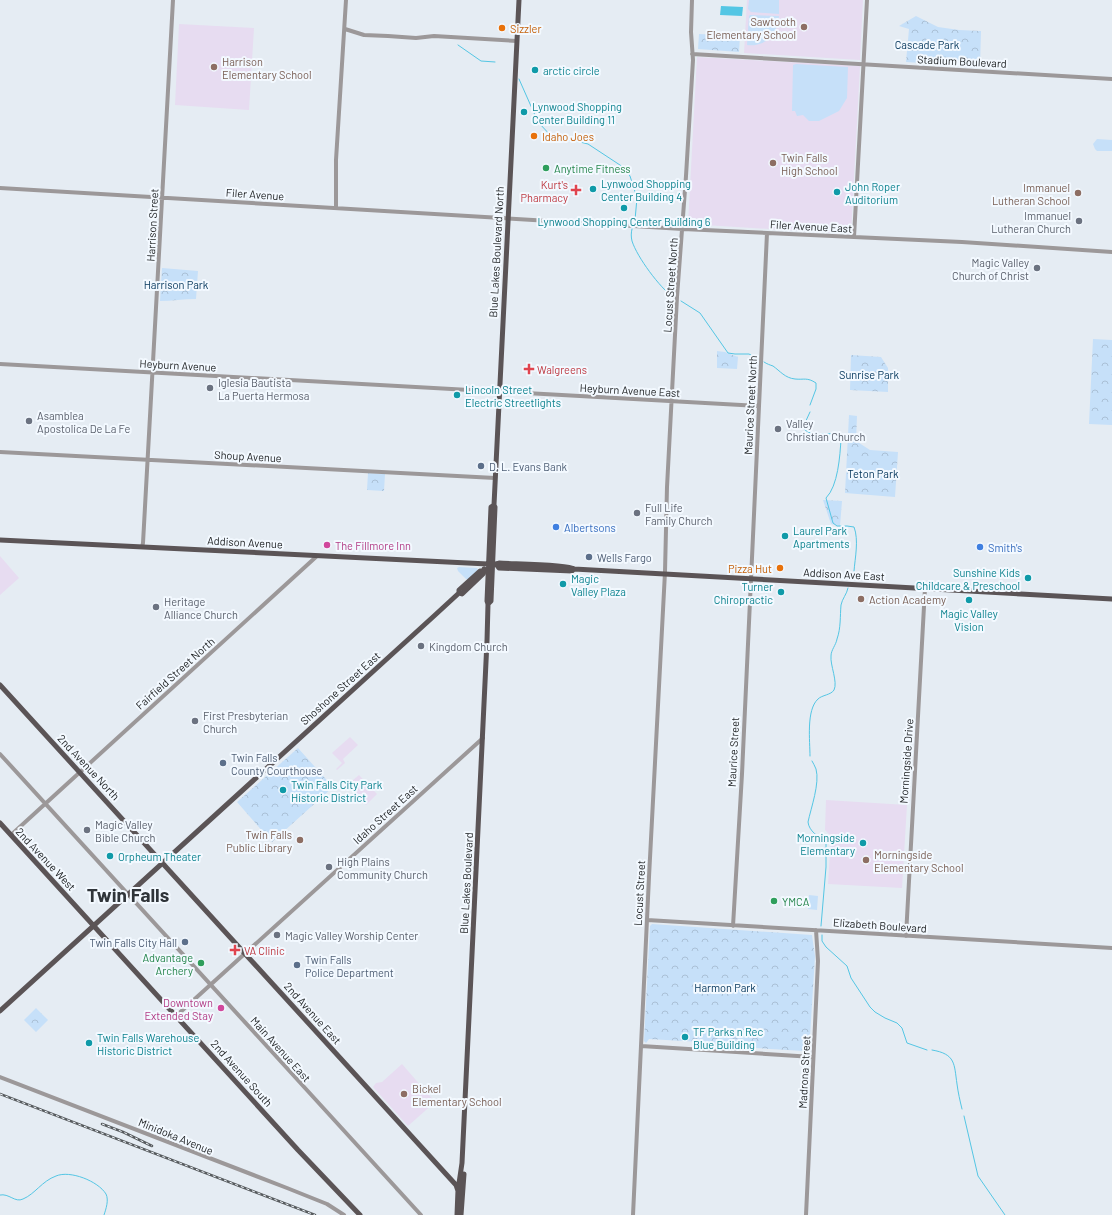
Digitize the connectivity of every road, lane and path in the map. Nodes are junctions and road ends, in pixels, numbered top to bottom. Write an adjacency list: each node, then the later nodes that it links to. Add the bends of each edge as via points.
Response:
1 (173, 0): 12 (street, Harrison Street)
2 (346, 0): 6 (street)
3 (519, 0): 7 (main road, Blue Lakes Boulevard North)
4 (692, 0): 8 (street, Locust Street North)
5 (867, 0): 9 (street)
6 (345, 29): 7 (street, via 370,35); 13 (street, via 336,160)
7 (517, 41): 14 (main road, Blue Lakes Boulevard North)
8 (692, 54): 9 (street, Stadium Boulevard); 15 (street, Locust Street North)
9 (863, 64): 10 (street, Stadium Boulevard); 17 (street)
10 (1112, 79)
11 (0, 188): 12 (street, Filer Avenue)
12 (162, 197): 13 (street, Filer Avenue); 20 (street, Harrison Street)
13 (336, 208): 14 (street, Filer Avenue)
14 (508, 218): 15 (street, Filer Avenue East); 21 (main road, Blue Lakes Boulevard North)
15 (682, 228): 16 (street, Filer Avenue East); 22 (street, Locust Street North)
16 (767, 233): 17 (street, Filer Avenue East); 23 (street, Maurice Street North)
17 (854, 237): 18 (street, Filer Avenue East)
18 (1112, 252)
19 (0, 364): 20 (street, Heyburn Avenue)
20 (152, 372): 21 (street, Heyburn Avenue); 25 (street, Harrison Street)
21 (500, 392): 22 (street, Heyburn Avenue East); 26 (main road, Blue Lakes Boulevard North)
22 (672, 401): 23 (street, Heyburn Avenue East); 31 (street, Locust Street North)
23 (759, 406): 32 (street, Maurice Street North)
24 (0, 452): 25 (street, Shoup Avenue)
25 (148, 459): 26 (street, Shoup Avenue); 28 (street, Harrison Street)
26 (495, 478): 30 (main road, Blue Lakes Boulevard North, via 494,505 491,507)
27 (0, 540): 28 (main road, Addison Avenue)
28 (142, 547): 29 (main road, Addison Avenue)
29 (317, 556): 30 (main road, Addison Avenue); 38 (street, Fairfield Street North)
30 (492, 564): 31 (main road, Addison Ave East, via 499,568); 36 (main road, Blue Lakes Boulevard, via 487,602); 42 (main road, Shoshone Street East, via 462,594 459,593)
31 (665, 573): 32 (main road, Addison Ave East); 44 (street, Locust Street)
32 (751, 578): 33 (main road, Addison Ave East); 46 (street, Maurice Street)
33 (925, 588): 34 (main road, Addison Ave East); 48 (street, Morningside Drive)
34 (1112, 599)
35 (0, 685): 38 (main road, 2nd Avenue North)
36 (483, 738): 50 (street, Idaho Street East); 57 (main road, Blue Lakes Boulevard)
37 (0, 754): 39 (street, Main Avenue East)
38 (80, 772): 39 (street, Fairfield Street North); 42 (main road, 2nd Avenue North)
39 (46, 804): 41 (street, Fairfield Street North); 43 (street, Main Avenue East)
40 (0, 823): 41 (main road, 2nd Avenue West)
41 (11, 835): 45 (main road, 2nd Avenue West)
42 (163, 863): 43 (main road, Shoshone Street East); 50 (main road, 2nd Avenue East)
43 (128, 894): 45 (main road, Shoshone Street East); 51 (street, Main Avenue East)
44 (647, 920): 46 (street, Elizabeth Boulevard); 54 (street, Locust Street)
45 (94, 926): 52 (main road, Shoshone Street East); 53 (main road, 2nd Avenue South)
46 (733, 926): 47 (street, Elizabeth Boulevard)
47 (816, 930): 48 (street, Elizabeth Boulevard); 55 (street, Madrona Street, via 818,961)
48 (906, 936): 49 (street, Elizabeth Boulevard)
49 (1112, 948)
50 (245, 953): 51 (street, Idaho Street East); 58 (main road, 2nd Avenue East)
51 (210, 985): 53 (street, Idaho Street East); 61 (street, Main Avenue East)
52 (0, 1011)
53 (176, 1016): 60 (main road, 2nd Avenue South)
54 (641, 1046): 55 (street); 63 (street, Locust Street)
55 (813, 1057): 64 (street, Madrona Street)
56 (0, 1077): 59 (street, Minidoka Avenue, via 327,1204)
57 (462, 1163): 58 (main road); 62 (main road, via 464,1172)
58 (458, 1190): 62 (main road)
59 (344, 1215)
60 (360, 1215)
61 (421, 1215)
62 (459, 1215)
63 (633, 1215)
64 (806, 1215)

